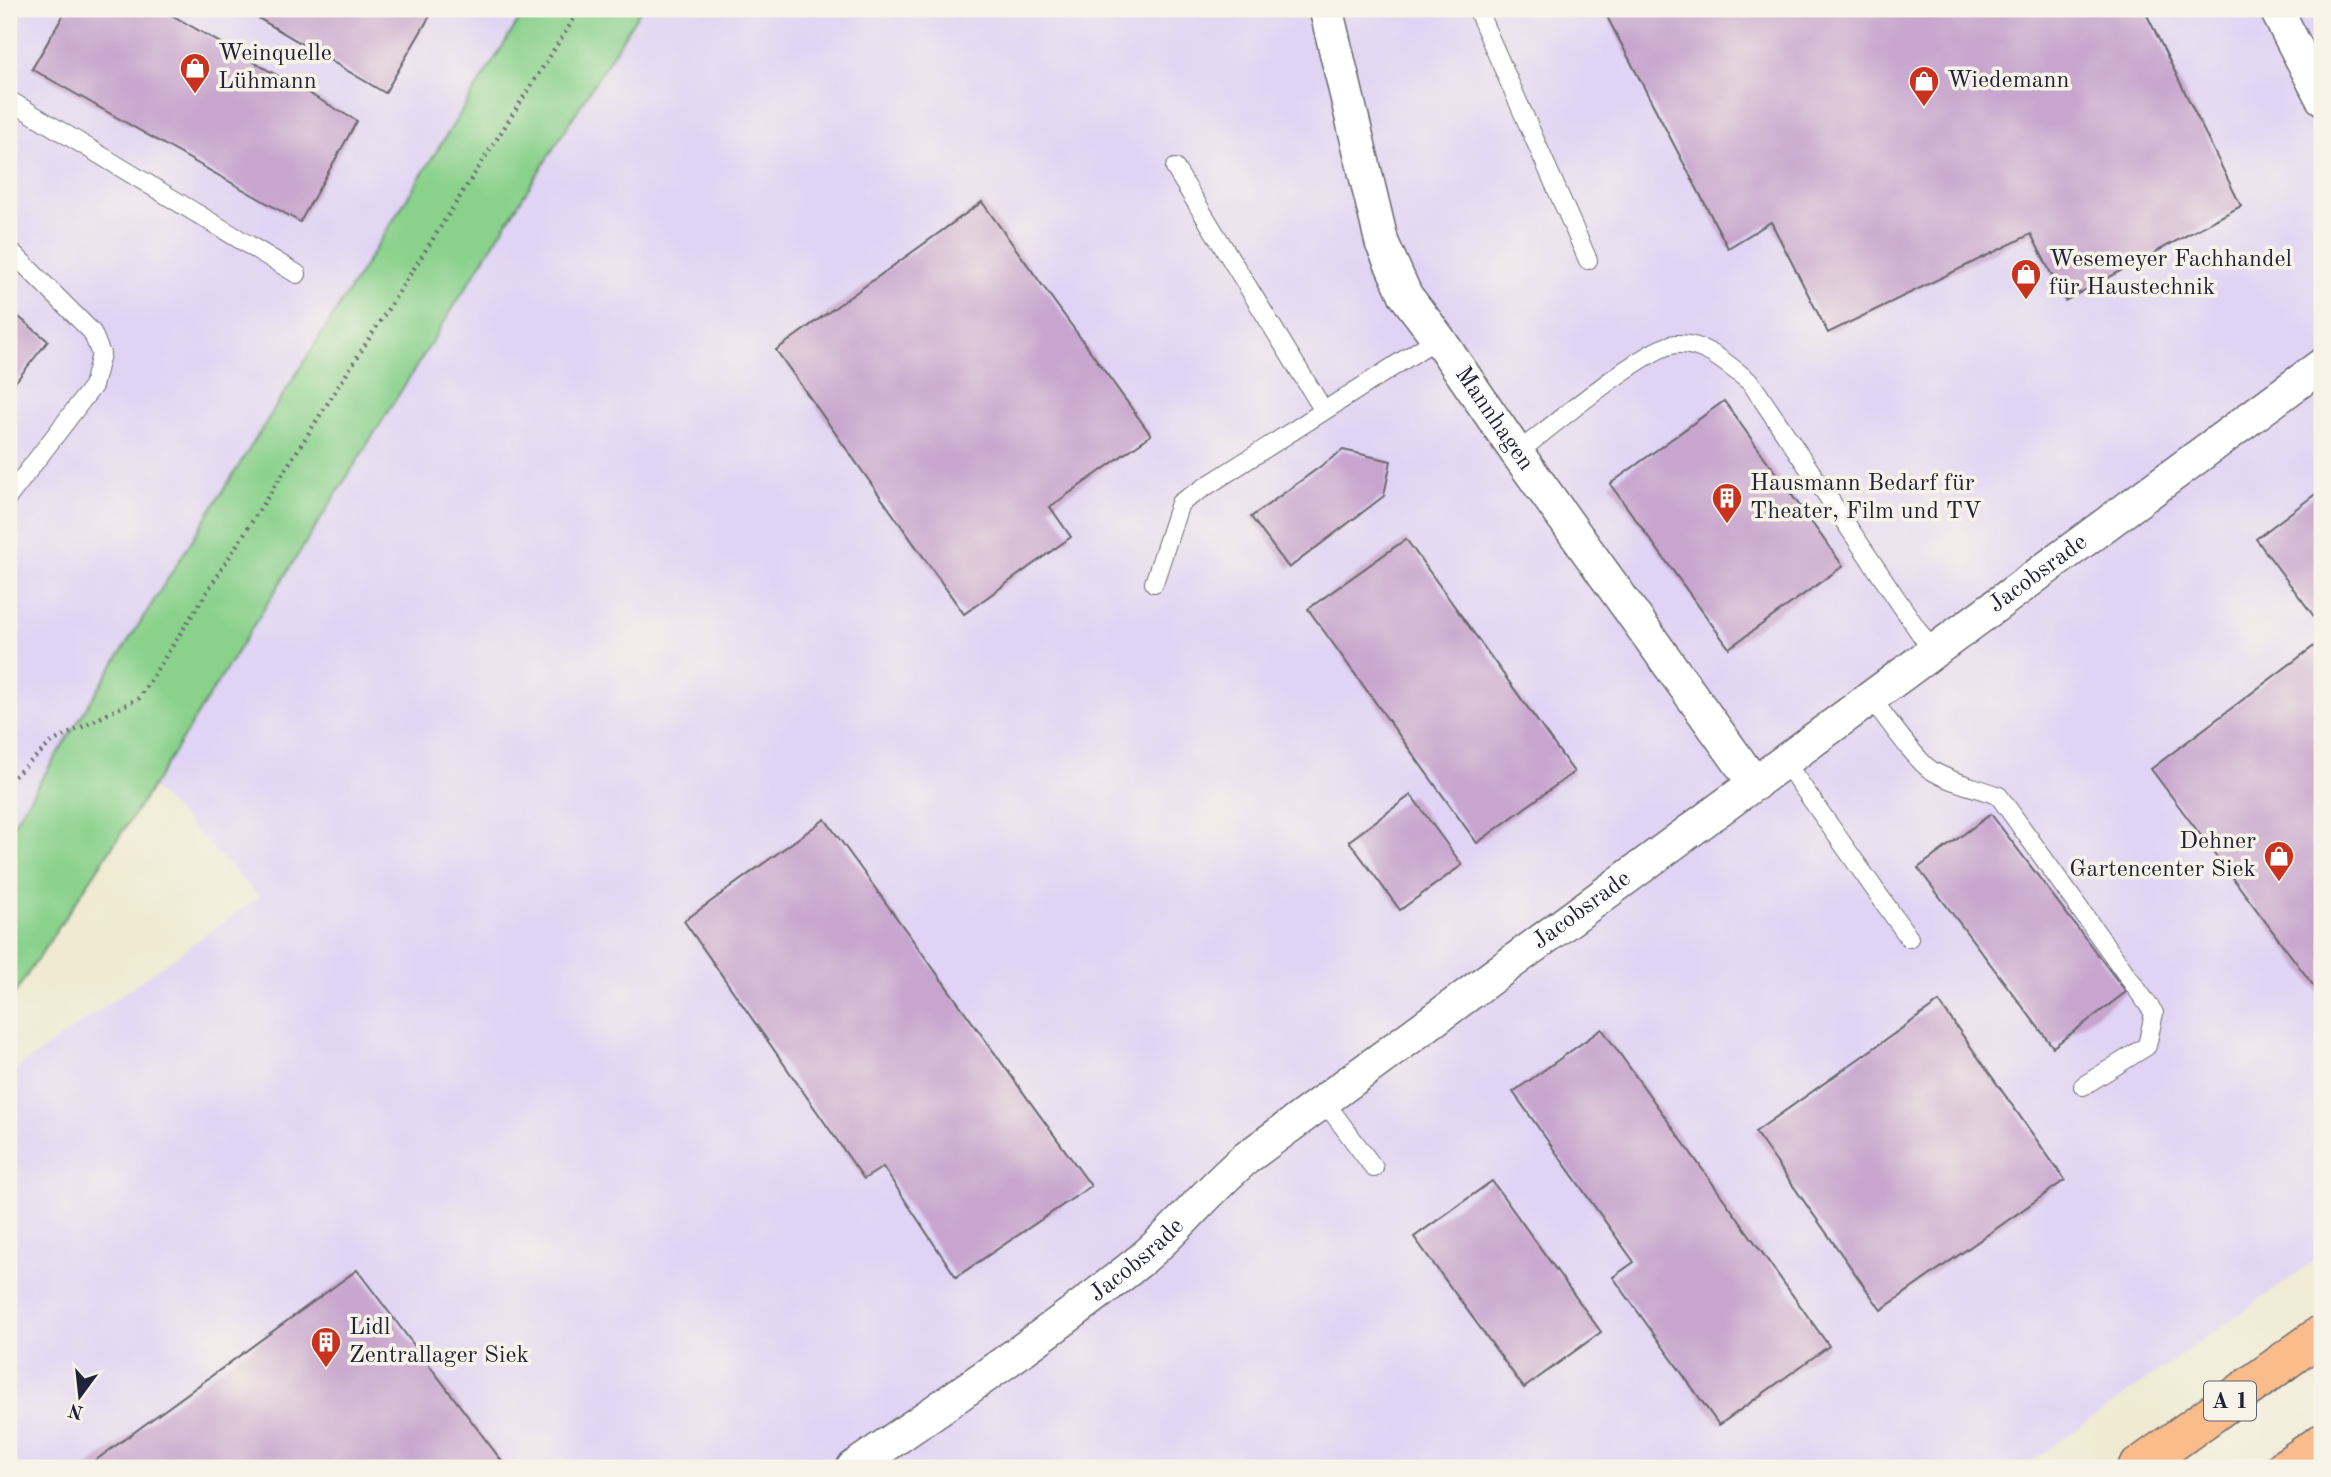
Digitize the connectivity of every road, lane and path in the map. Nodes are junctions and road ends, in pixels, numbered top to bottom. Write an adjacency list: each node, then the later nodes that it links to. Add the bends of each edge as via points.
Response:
1 (580, 9): 20 (path, via 139,698 52,742)
2 (1326, 9): 11 (street, Mannhagen, via 1381,243 1406,296)
3 (1477, 9): 9 (lane)
4 (2276, 9): 5 (street)
5 (2322, 98)
6 (9, 100): 10 (lane)
7 (1175, 168): 13 (lane)
8 (9, 248): 15 (lane, via 92,332 101,354 93,386)
9 (1588, 260)
10 (297, 274)
11 (1438, 338): 13 (lane); 14 (street, Mannhagen)
12 (2322, 365): 17 (street, Jacobsrade)
13 (1324, 411): 16 (lane, via 1180,503)
14 (1517, 453): 17 (lane, via 1639,360 1675,344 1701,348 1751,383); 21 (street, Mannhagen)
15 (9, 496)
16 (1154, 583)
17 (1932, 651): 18 (street, Jacobsrade)
18 (1871, 698): 19 (street, Jacobsrade); 23 (lane, via 1928,769 1998,796 2154,1013 2147,1046)
19 (1785, 762): 21 (street, Jacobsrade); 22 (lane)
20 (9, 781)
21 (1755, 784): 24 (street, Jacobsrade)
22 (1909, 938)
23 (2083, 1086)
24 (1324, 1101): 25 (lane); 28 (street, Jacobsrade, via 1228,1174 1168,1236 1051,1331)
25 (1374, 1168)
26 (2322, 1334): 29 (highway, A 1)
27 (2322, 1443): 30 (highway)
28 (853, 1468)
29 (2137, 1468)
30 (2286, 1468)

